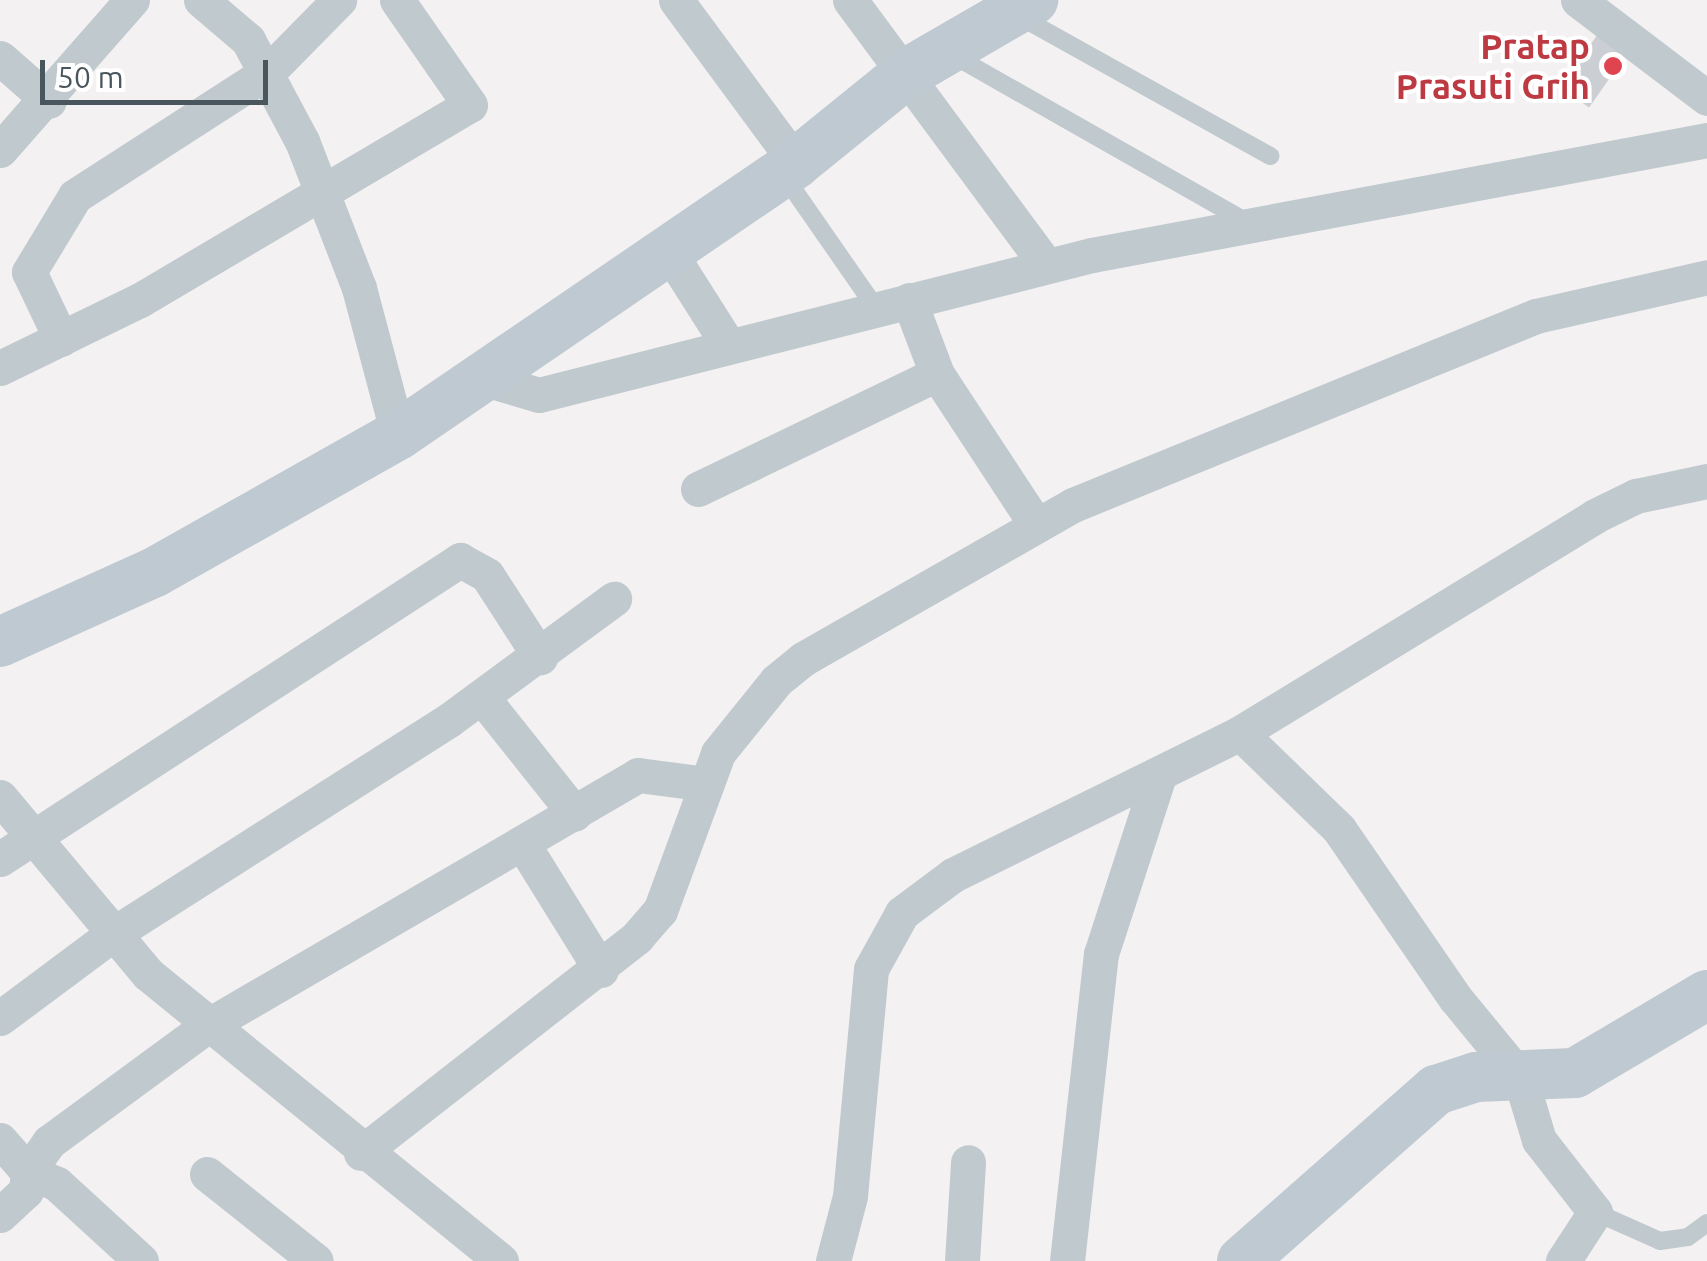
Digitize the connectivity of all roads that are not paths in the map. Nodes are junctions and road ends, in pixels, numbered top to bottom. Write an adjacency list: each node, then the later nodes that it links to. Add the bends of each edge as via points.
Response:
1 (132, 0): 13 (street)
2 (201, 0): 11 (street, via 248,40)
3 (338, 0): 11 (street)
4 (398, 0): 18 (street, via 470,106)
5 (676, 0): 17 (street)
6 (850, 0): 10 (street)
7 (1578, 0): 12 (street)
8 (1022, 6): 10 (street); 16 (lane)
9 (0, 58): 13 (street)
10 (926, 62): 17 (street); 19 (lane); 21 (street)
11 (269, 71): 18 (street); 24 (street, via 76,196 29,272)
12 (1707, 98)
13 (49, 101): 15 (street)
14 (1707, 140): 19 (street)
15 (0, 150)
16 (1270, 156)
17 (789, 168): 20 (street); 23 (lane)
18 (325, 195): 24 (street); 29 (street, via 359,288)
19 (1251, 224): 21 (street)
20 (668, 250): 25 (street); 28 (street)
21 (1047, 266): 23 (street)
22 (1707, 277): 32 (street, via 1536,316)
23 (893, 304): 25 (street); 27 (street)
24 (61, 339): 26 (street)
25 (730, 346): 28 (street, via 539,396)
26 (0, 368)
27 (936, 374): 31 (street); 32 (street)
28 (481, 378): 29 (street)
29 (398, 435): 34 (street, via 155,572)
30 (1707, 481): 37 (street, via 1636,496 1595,516)
31 (698, 489)
32 (1036, 525): 39 (street, via 803,659 738,724)
33 (614, 599): 35 (street)
34 (0, 642)
35 (540, 656): 36 (street); 42 (street, via 487,575 460,560)
36 (482, 697): 41 (street); 45 (street)
37 (1240, 733): 38 (street); 50 (street, via 1340,829 1456,1000)
38 (1159, 775): 62 (street, via 953,875 888,930 871,969 850,1196); 64 (street, via 1102,954)
39 (706, 784): 41 (street, via 638,775); 46 (street, via 660,911)
40 (0, 797): 42 (street)
41 (575, 814): 43 (street)
42 (32, 838): 44 (street); 45 (street)
43 (524, 846): 46 (street); 49 (street)
44 (0, 859)
45 (110, 936): 48 (street); 49 (street)
46 (601, 970): 52 (street)
47 (1702, 1007): 50 (street, via 1575,1073)
48 (0, 1018)
49 (207, 1026): 52 (street); 54 (street, via 49,1142)
50 (1520, 1077): 56 (street, via 1539,1140); 65 (street, via 1476,1077 1436,1090)
51 (0, 1140): 54 (street)
52 (362, 1152): 59 (street)
53 (968, 1162): 63 (street)
54 (28, 1172): 57 (street, via 26,1191); 60 (street, via 57,1184)
55 (207, 1174): 61 (street)
56 (1595, 1212): 58 (lane, via 1660,1241 1688,1238); 66 (street)
57 (0, 1215)
58 (1707, 1223)
59 (490, 1258)
60 (142, 1261)
61 (316, 1261)
62 (834, 1261)
63 (962, 1261)
64 (1067, 1261)
65 (1242, 1261)
66 (1563, 1261)

